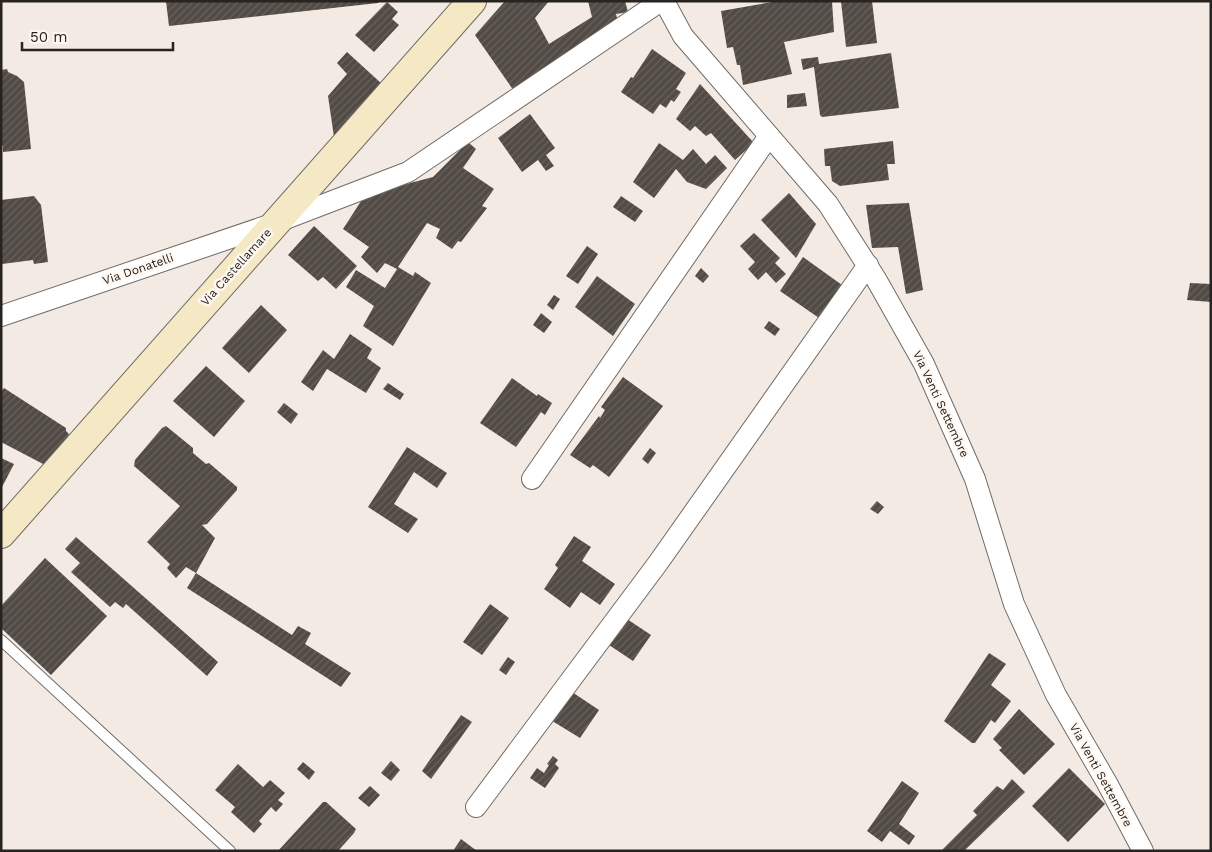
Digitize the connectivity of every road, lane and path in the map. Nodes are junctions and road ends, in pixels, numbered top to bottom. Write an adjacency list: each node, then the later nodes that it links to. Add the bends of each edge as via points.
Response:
1 (472, 1): 4 (main road, Via Castellamare)
2 (662, 1): 3 (street, Via Venti Settembre, via 683,36); 4 (street, Via Donatelli, via 408,172)
3 (769, 136): 5 (street, Via Venti Settembre, via 828,204); 7 (street)
4 (276, 223): 6 (street, Via Donatelli); 8 (main road, Via Castellamare)
5 (868, 266): 10 (street, via 658,563); 12 (street, Via Venti Settembre, via 924,364 971,470 1014,604 1049,678)
6 (1, 316)
7 (532, 479)
8 (1, 534)
9 (1, 640): 11 (lane)
10 (476, 807)
11 (230, 851)
12 (1142, 851)

